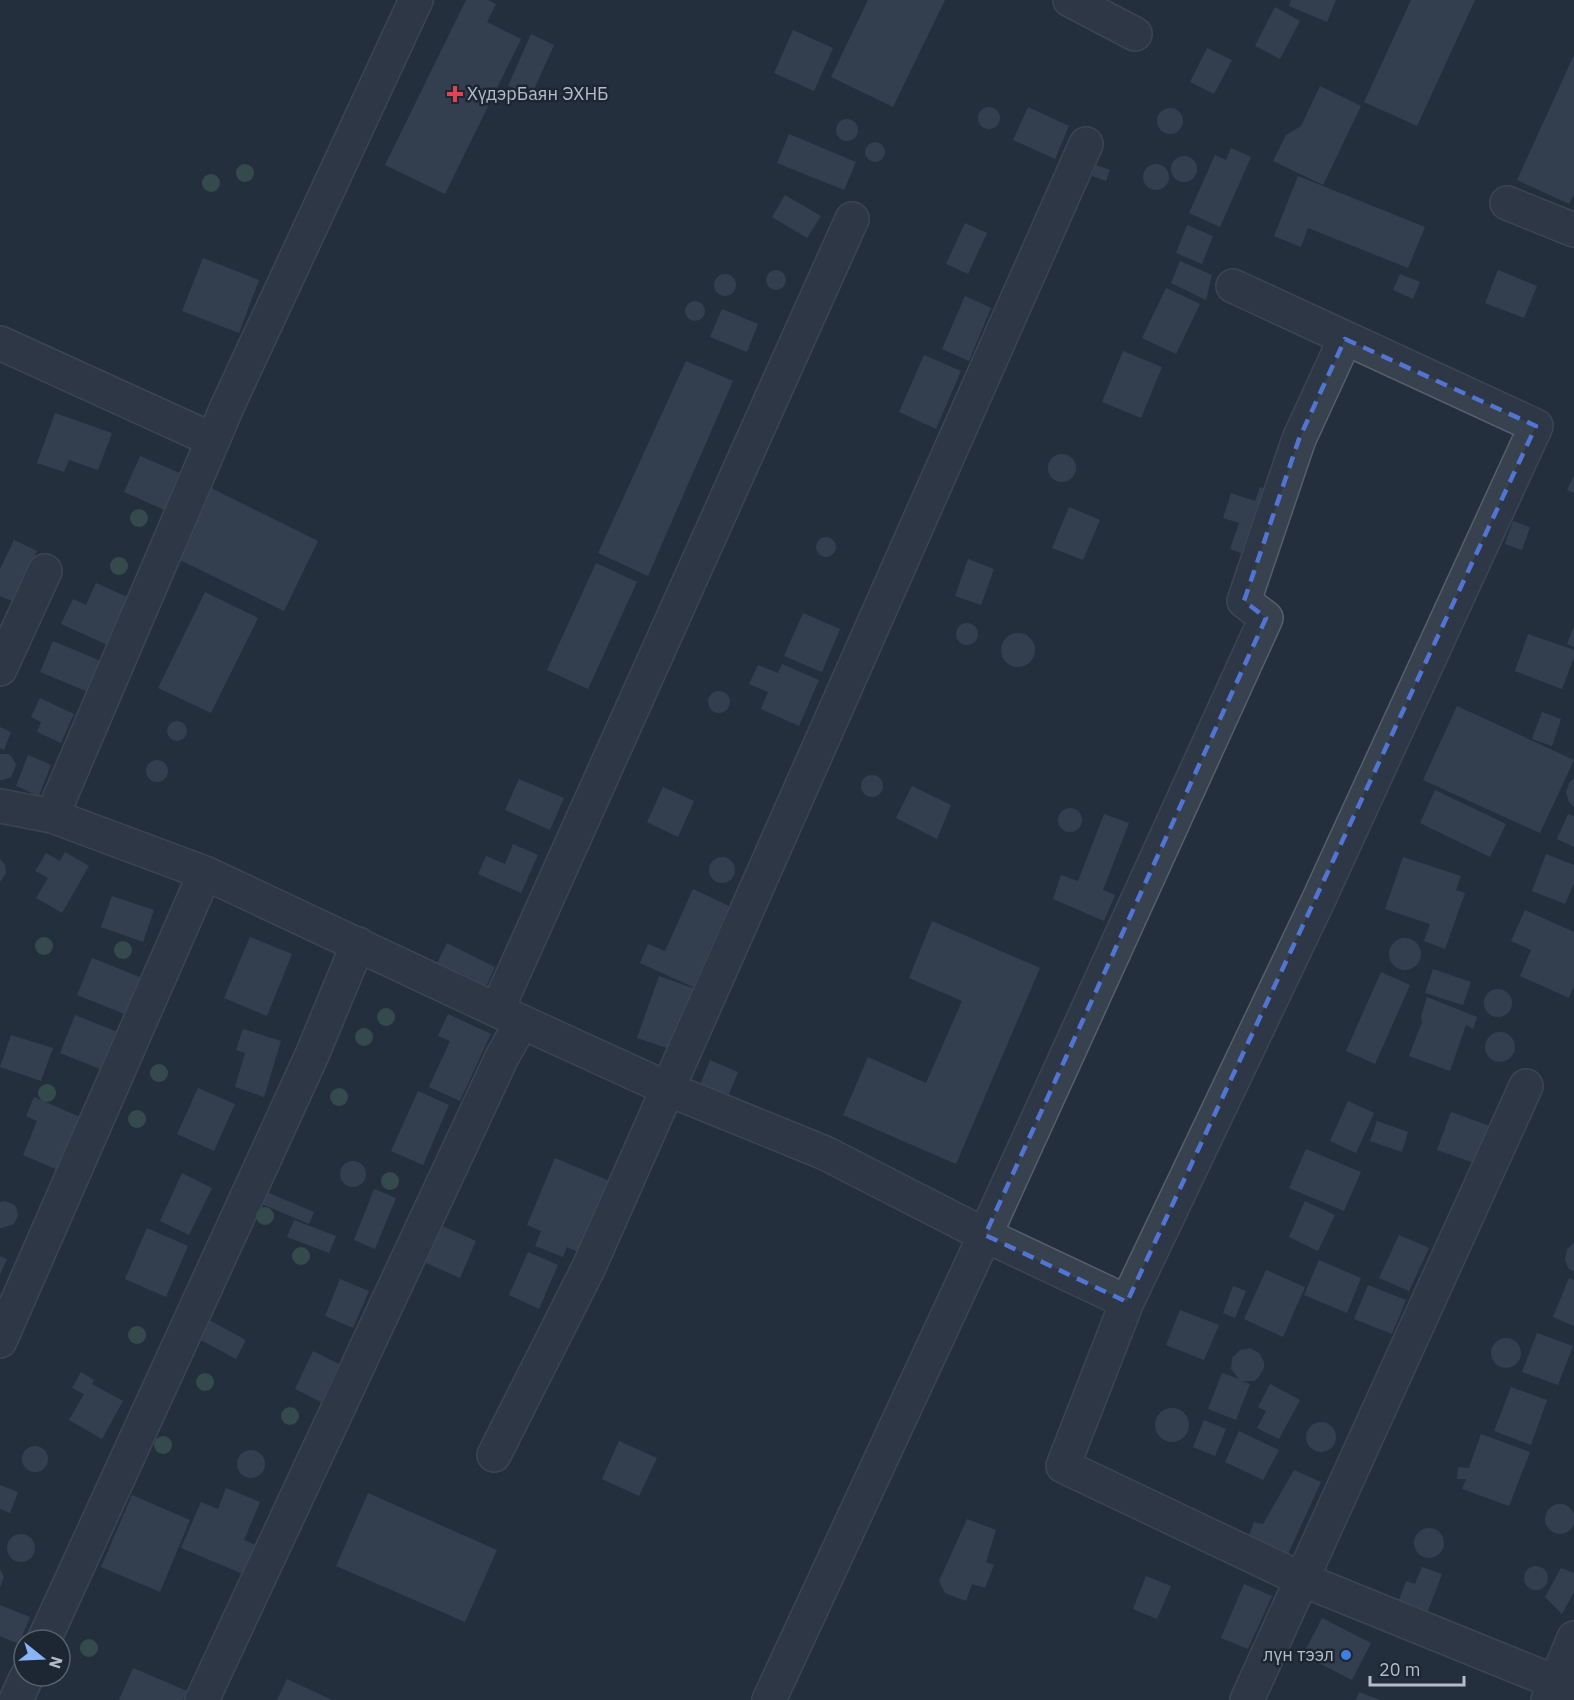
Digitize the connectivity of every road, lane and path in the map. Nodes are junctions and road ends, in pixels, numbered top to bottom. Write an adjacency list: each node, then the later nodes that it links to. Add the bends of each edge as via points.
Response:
1 (416, 0): 11 (street)
2 (1070, 0): 3 (street)
3 (1135, 34)
4 (1086, 144): 20 (street)
5 (1507, 203): 7 (street)
6 (852, 219): 18 (street)
7 (1574, 230)
8 (1233, 286): 9 (street)
9 (1345, 339): 21 (street, via 1299,439 1244,601 1266,618); 22 (street, via 1536,426 1313,911)
10 (0, 343): 11 (street)
11 (213, 440): 15 (street)
12 (45, 571): 13 (street)
13 (0, 669)
14 (0, 806): 15 (street)
15 (52, 816): 16 (street)
16 (205, 873): 17 (street); 23 (street)
17 (358, 944): 18 (street); 26 (street, via 312,1055)
18 (509, 1016): 20 (street); 29 (street, via 502,1057)
19 (1526, 1086): 25 (street)
20 (667, 1088): 21 (street, via 825,1153); 24 (street, via 588,1269)
21 (985, 1235): 22 (street); 30 (street)
22 (1127, 1302): 25 (street, via 1063,1466)
23 (0, 1341)
24 (494, 1455)
25 (1301, 1579): 28 (street); 31 (street)
26 (49, 1628)
27 (1574, 1638): 28 (street)
28 (1559, 1690)
29 (202, 1700)
30 (769, 1700)
31 (1246, 1700)

